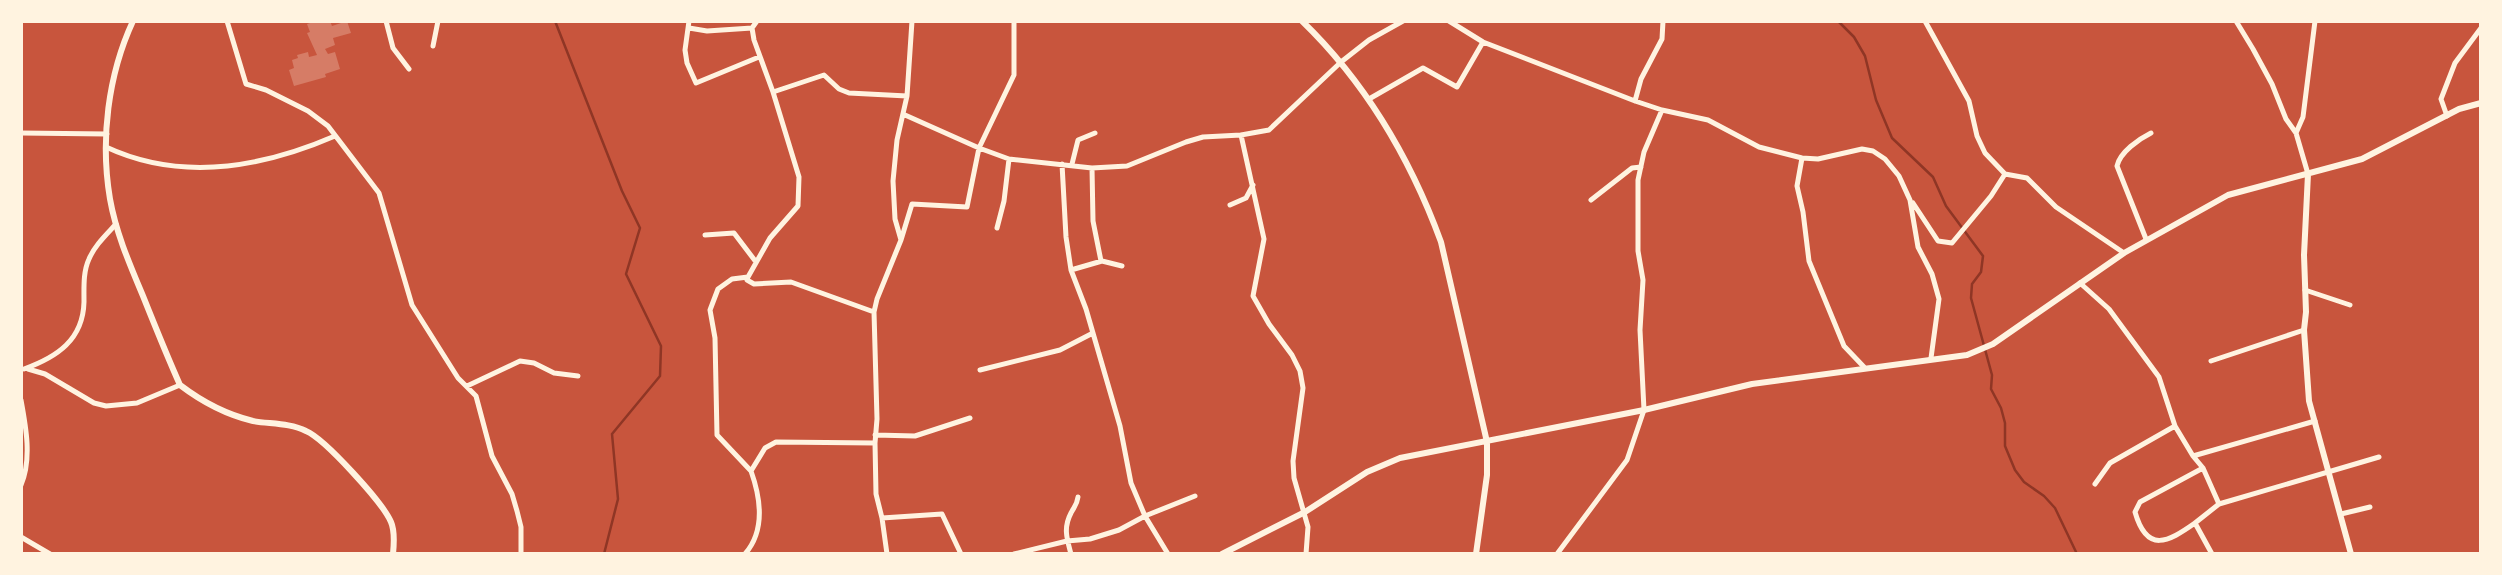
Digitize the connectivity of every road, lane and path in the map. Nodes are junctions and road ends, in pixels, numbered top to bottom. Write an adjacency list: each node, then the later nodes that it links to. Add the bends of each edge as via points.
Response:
1 (133, 21): 34 (street, via 115,69)
2 (227, 21): 37 (street, via 246,84 308,111)
3 (386, 21): 22 (street, via 393,48)
4 (438, 21): 19 (street)
5 (757, 21): 17 (street)
6 (912, 21): 24 (street)
7 (1014, 21): 39 (street, via 1014,75)
8 (1302, 21): 21 (street)
9 (1403, 21): 21 (street)
10 (1449, 21): 18 (street)
11 (1663, 21): 26 (street, via 1662,39)
12 (1926, 21): 46 (street, via 1969,101 1985,153)
13 (2236, 21): 32 (street)
14 (2315, 21): 32 (street, via 2303,117)
15 (689, 24): 17 (street, via 707,31); 20 (street, via 685,50 696,83)
16 (2481, 27): 30 (street, via 2455,63 2441,99)
17 (752, 28): 20 (street)
18 (1483, 42): 25 (street, via 1457,87 1423,68); 26 (street)
19 (433, 46)
20 (759, 57): 23 (street)
21 (1341, 62): 25 (street); 36 (street, via 1269,130)
22 (409, 69)
23 (773, 92): 24 (street, via 824,75 849,93); 59 (street, via 799,177 798,206)
24 (907, 96): 29 (street)
25 (1369, 99): 83 (street, via 1441,242)
26 (1635, 101): 28 (street)
27 (2481, 103): 30 (street)
28 (1662, 110): 40 (street, via 1708,120 1759,147); 44 (street)
29 (905, 115): 39 (street); 55 (street, via 893,181)
30 (2447, 116): 47 (street, via 2362,159)
31 (2151, 132): 56 (street, via 2117,166)
32 (2296, 132): 47 (street)
33 (21, 133): 34 (street)
34 (107, 134): 38 (street)
35 (1095, 134): 43 (street, via 1078,140)
36 (1241, 135): 45 (street, via 1203,137 1127,166); 48 (street)
37 (335, 136): 38 (street, via 261,162 229,168 157,163); 76 (street, via 379,193 412,304)
38 (106, 147): 52 (street)
39 (979, 148): 41 (street); 55 (street, via 967,207 912,204)
40 (1802, 158): 50 (street, via 1873,151 1899,176); 71 (street, via 1797,186 1809,261 1844,346)
41 (1009, 159): 42 (street); 53 (street)
42 (1062, 163): 43 (street); 61 (street)
43 (1072, 164): 45 (street)
44 (1641, 167): 49 (street, via 1632,168); 78 (street, via 1637,210 1643,281)
45 (1092, 168): 58 (street, via 1093,221)
46 (2005, 174): 50 (street, via 1952,243 1938,242); 57 (street, via 2027,178 2056,207)
47 (2308, 174): 56 (street, via 2228,195); 64 (street)
48 (1253, 185): 51 (street, via 1245,198); 96 (street, via 1264,239 1253,296 1292,355 1303,388 1293,469)
49 (1591, 200)
50 (1910, 200): 69 (street, via 1918,247 1939,299)
51 (1230, 205)
52 (116, 224): 72 (street, via 89,257 84,312 69,345 45,361); 75 (street)
53 (997, 228)
54 (705, 235): 59 (street, via 734,233)
55 (901, 240): 66 (street)
56 (2146, 240): 57 (street)
57 (2124, 253): 63 (street)
58 (1101, 261): 60 (street); 61 (street)
59 (756, 262): 62 (street)
60 (1122, 266)
61 (1071, 270): 68 (street)
62 (748, 277): 66 (street, via 754,284 791,282); 88 (street, via 732,279 718,289 710,310 717,435)
63 (2080, 283): 69 (street, via 1993,344 1967,355); 81 (street, via 2109,309 2159,377)
64 (2305, 289): 65 (street); 67 (street)
65 (2350, 305)
66 (874, 312): 82 (street)
67 (2304, 331): 70 (street); 80 (street, via 2309,401)
68 (1093, 333): 73 (street, via 1060,350); 98 (street, via 1131,484)
69 (1931, 358): 71 (street)
70 (2211, 360)
71 (1864, 367): 78 (street, via 1752,384)
72 (22, 368): 75 (street, via 45,374 106,406 137,403)
73 (981, 370)
74 (578, 376): 76 (street, via 520,361)
75 (180, 385): 104 (street, via 234,415 315,435 391,521)
76 (467, 386): 105 (street, via 476,396 492,456 514,502 521,527)
77 (21, 400): 91 (street, via 27,452)
78 (1644, 410): 83 (street); 115 (street, via 1627,460)
79 (970, 418): 82 (street, via 915,436)
80 (2315, 421): 85 (street); 89 (street)
81 (2175, 426): 85 (street); 90 (street, via 2110,463)
82 (875, 435): 84 (street)
83 (1488, 442): 96 (street, via 1383,464); 114 (street)
84 (874, 443): 88 (street, via 776,442 765,449); 99 (street)
85 (2193, 456): 87 (street)
86 (2379, 457): 89 (street)
87 (2203, 468): 94 (street); 100 (street, via 2140,502 2136,512 2145,535 2157,541 2179,535)
88 (751, 471): 106 (street, via 760,515 753,545)
89 (2328, 472): 94 (street); 97 (street)
90 (2095, 484)
91 (21, 485)
92 (1195, 496): 98 (street)
93 (1078, 497): 102 (street, via 1064,531)
94 (2220, 504): 100 (street)
95 (2370, 507): 97 (street)
96 (1305, 512): 112 (street); 113 (street)
97 (2341, 514): 117 (street)
98 (1145, 516): 102 (street, via 1119,530); 111 (street)
99 (882, 518): 107 (street); 108 (street, via 942,514)
100 (2195, 523): 116 (street)
101 (21, 539): 103 (street)
102 (1067, 541): 109 (street); 110 (street)
103 (50, 554)
104 (393, 554)
105 (521, 554)
106 (745, 554)
107 (887, 554)
108 (961, 554)
109 (1014, 554)
110 (1070, 554)
111 (1168, 554)
112 (1222, 554)
113 (1306, 554)
114 (1476, 554)
115 (1557, 554)
116 (2212, 554)
117 (2351, 554)

